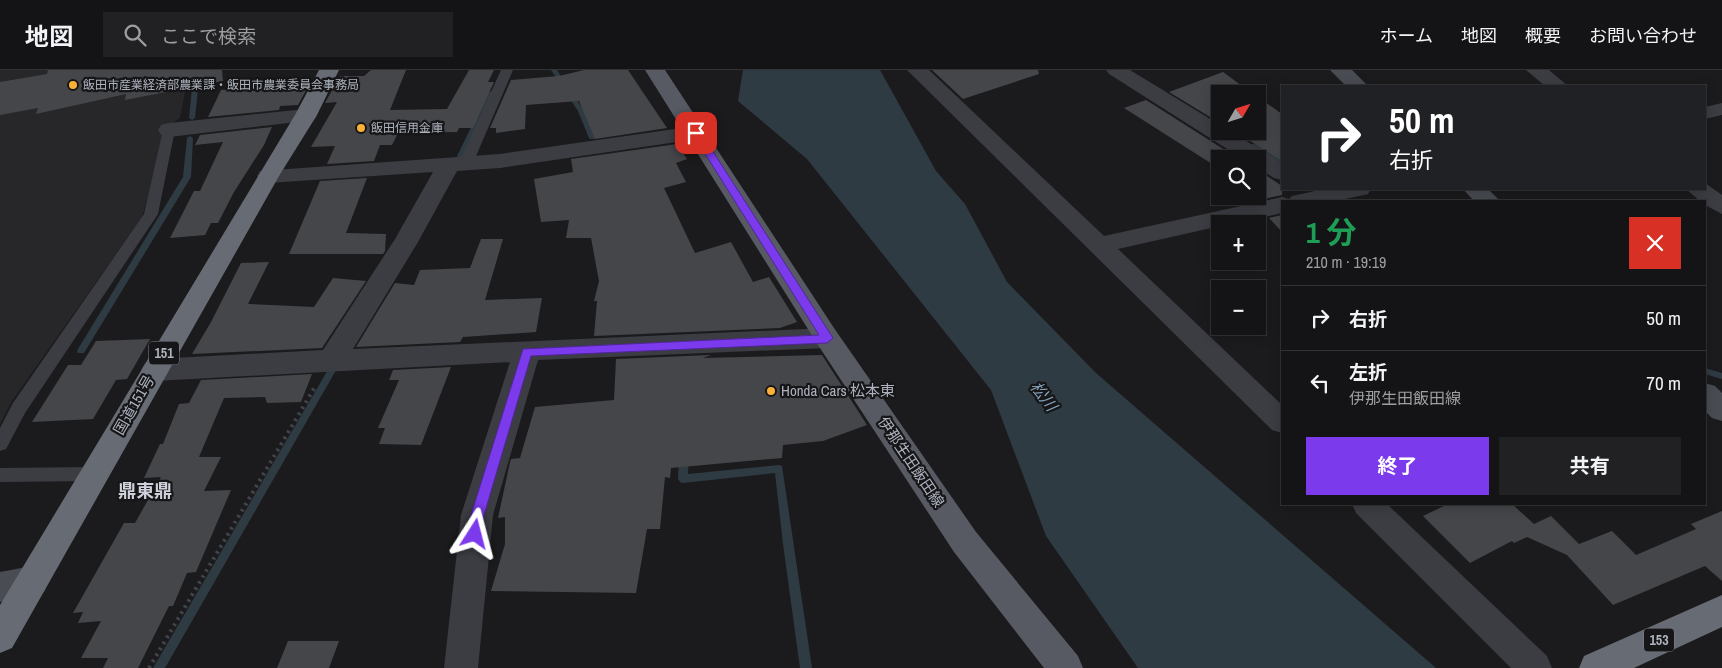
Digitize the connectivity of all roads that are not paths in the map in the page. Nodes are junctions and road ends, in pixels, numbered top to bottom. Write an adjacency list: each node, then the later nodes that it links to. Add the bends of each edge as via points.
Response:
1 (329, 70): 14 (highway, 国道151号 / 151)
2 (507, 70): 19 (lane)
3 (655, 70): 16 (main road, 伊那生田飯田線)
4 (916, 70): 27 (street)
5 (1116, 70): 20 (street)
6 (1142, 70): 12 (street)
7 (1340, 70): 9 (street)
8 (1536, 70): 10 (street)
9 (1357, 85)
10 (1557, 85)
11 (1722, 109): 13 (street)
12 (1211, 112)
13 (1706, 113)
14 (306, 115): 15 (street); 21 (highway, 国道151号 / 151)
15 (169, 130): 35 (lane, via 151,214 19,408)
16 (696, 133): 19 (street, via 500,161); 28 (main road, 伊那生田飯田線)
17 (1259, 140): 18 (street)
18 (1281, 153)
19 (457, 164): 21 (street); 30 (street)
20 (1281, 172)
21 (268, 176): 31 (highway, 国道151号 / 151)
22 (1475, 190): 24 (street)
23 (1699, 190): 26 (street)
24 (1487, 200)
25 (1281, 205): 27 (street)
26 (1722, 206)
27 (1099, 245): 34 (street)
28 (827, 338): 29 (street); 44 (main road, 伊那生田飯田線, via 965,542)
29 (527, 352): 30 (street); 43 (street, via 478,515)
30 (331, 361): 31 (street)
31 (155, 370): 36 (highway, 国道151号 / 151)
32 (1706, 395): 33 (street)
33 (1722, 410)
34 (1281, 421)
35 (0, 444)
36 (95, 474): 37 (lane); 39 (highway, 国道151号 / 151)
37 (0, 476)
38 (1368, 505): 45 (street)
39 (32, 580): 40 (street); 42 (highway, 国道151号 / 151)
40 (0, 588)
41 (1722, 611): 46 (highway, 153)
42 (0, 637)
43 (461, 668)
44 (1066, 668)
45 (1535, 668)
46 (1596, 668)

